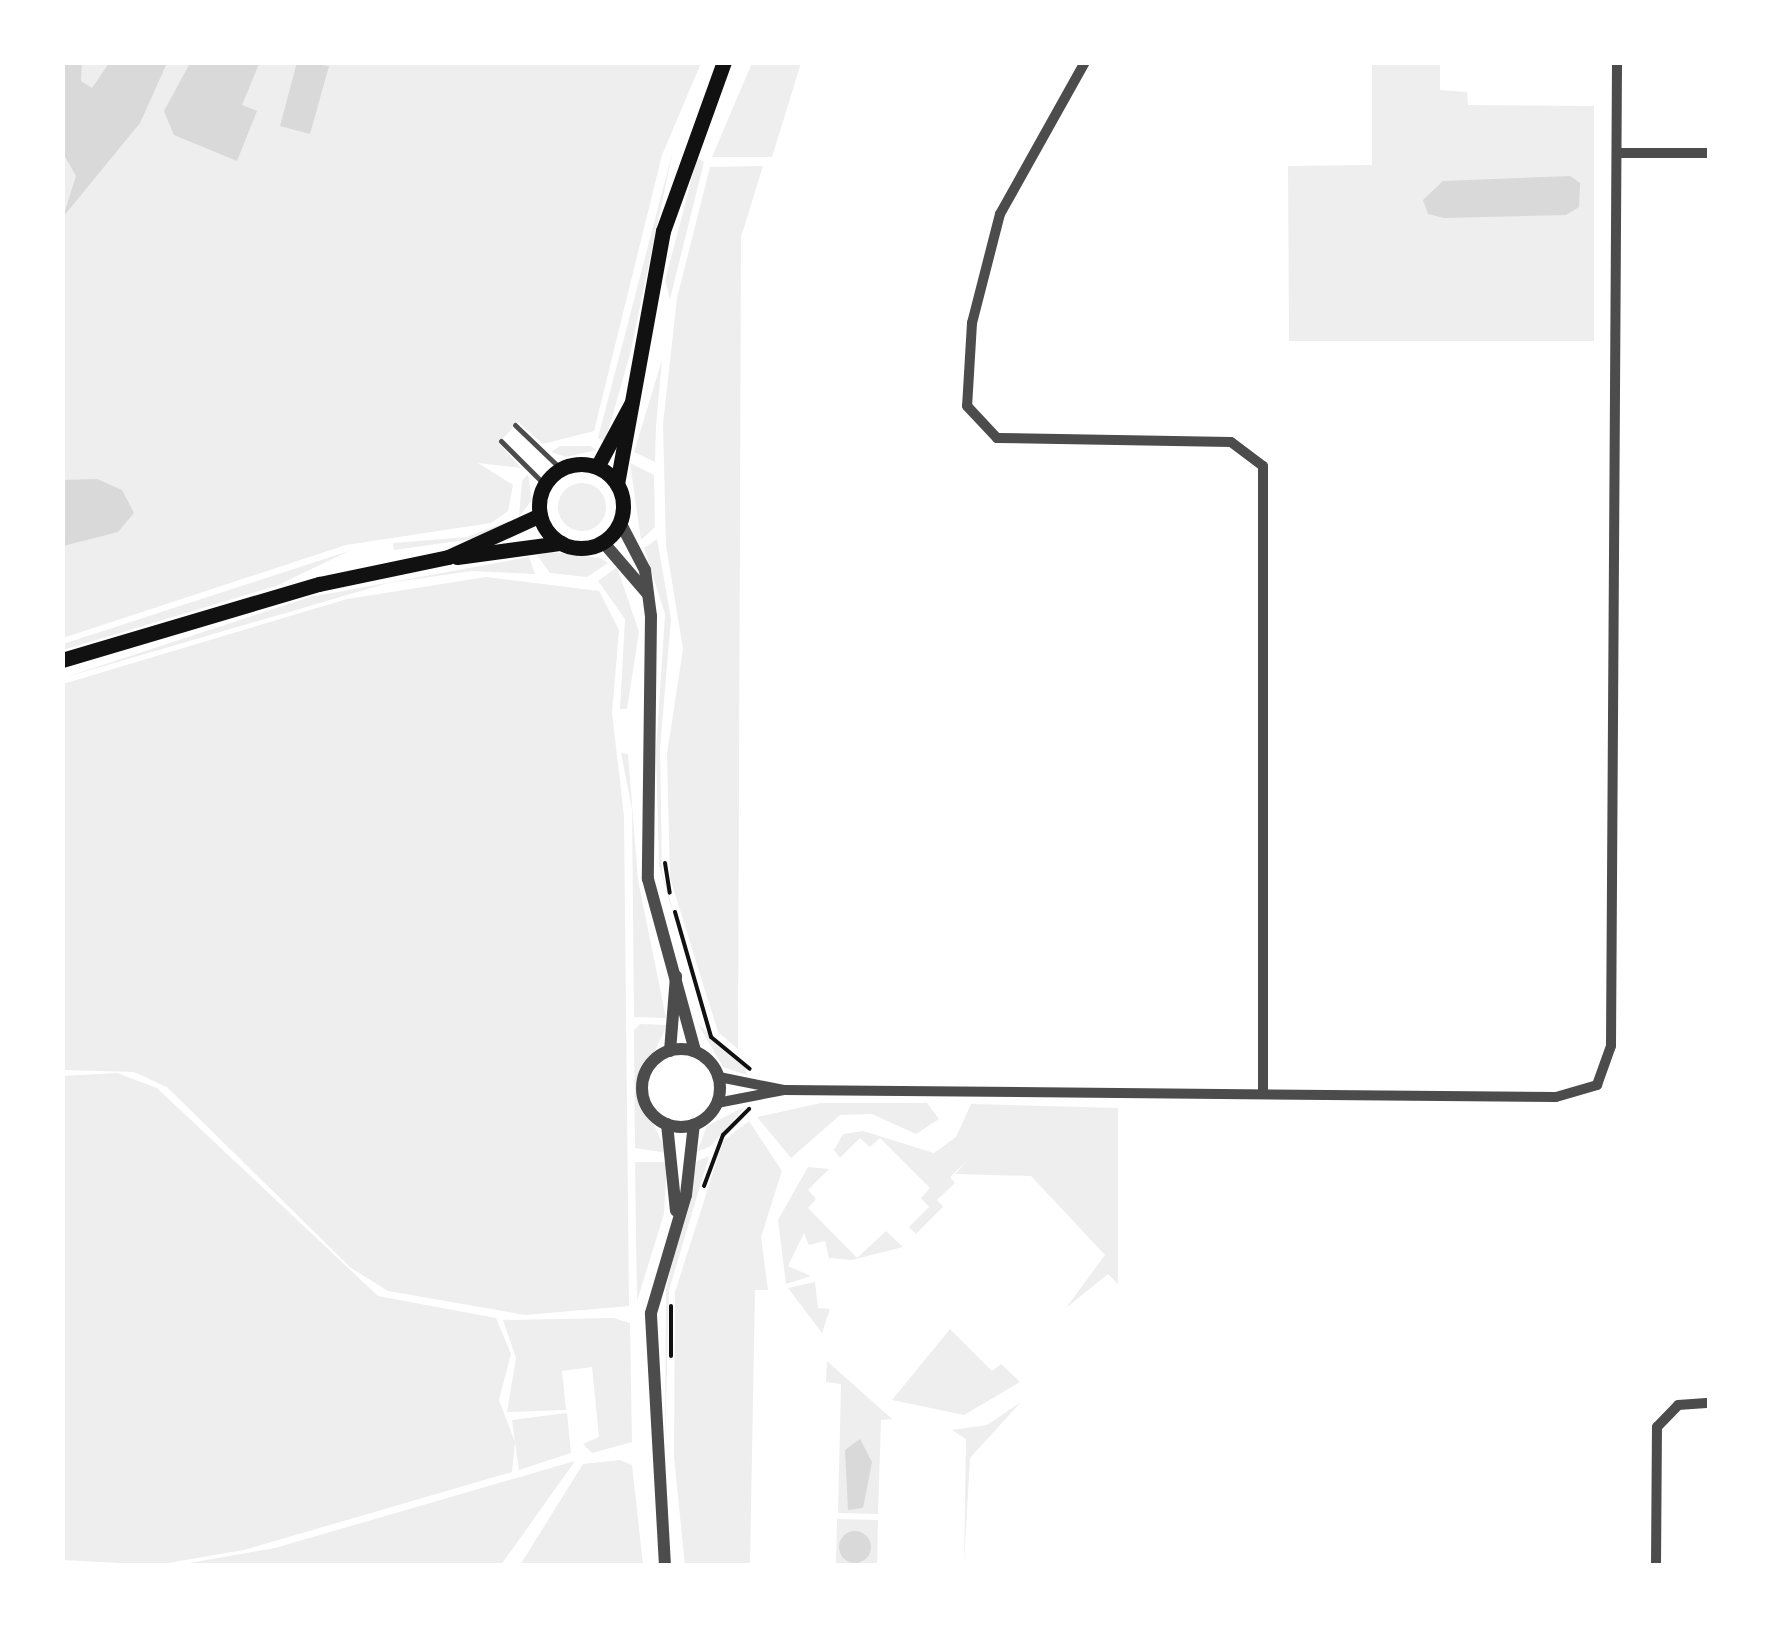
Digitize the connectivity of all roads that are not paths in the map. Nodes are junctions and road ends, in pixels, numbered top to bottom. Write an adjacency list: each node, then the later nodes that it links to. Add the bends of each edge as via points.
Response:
1 (724, 62): 6 (main road, via 664,231)
2 (1085, 62): 25 (street, via 1000,214 972,324 967,406 998,438 1231,442 1264,466)
3 (1617, 62): 4 (street)
4 (1616, 153): 5 (street); 25 (street, via 1606,1075 1586,1093 1556,1098)
5 (1710, 153)
6 (634, 401): 9 (main road); 11 (main road)
7 (515, 425): 10 (lane)
8 (501, 441): 12 (lane)
9 (597, 467): 10 (main road); 11 (main road)
10 (561, 469): 12 (main road)
11 (617, 484): 14 (main road)
12 (545, 485): 13 (main road)
13 (540, 515): 16 (main road); 17 (main road)
14 (620, 522): 15 (main road); 18 (street)
15 (603, 542): 16 (main road); 18 (street)
16 (561, 544): 17 (main road)
17 (448, 556): 19 (main road, via 305,588)
18 (647, 592): 20 (street, via 646,860)
19 (62, 660)
20 (676, 973): 21 (street); 22 (street)
21 (670, 1050): 22 (street); 27 (street, via 642,1086)
22 (695, 1051): 23 (street)
23 (719, 1077): 24 (street); 26 (street)
24 (784, 1090): 25 (street); 26 (street)
25 (1263, 1093)
26 (717, 1104): 28 (street)
27 (667, 1124): 28 (street); 29 (street)
28 (694, 1124): 29 (street, via 686,1195)
29 (676, 1211): 31 (street, via 651,1313)
30 (1710, 1403): 32 (street, via 1678,1405 1656,1427)
31 (665, 1566)
32 (1656, 1566)

